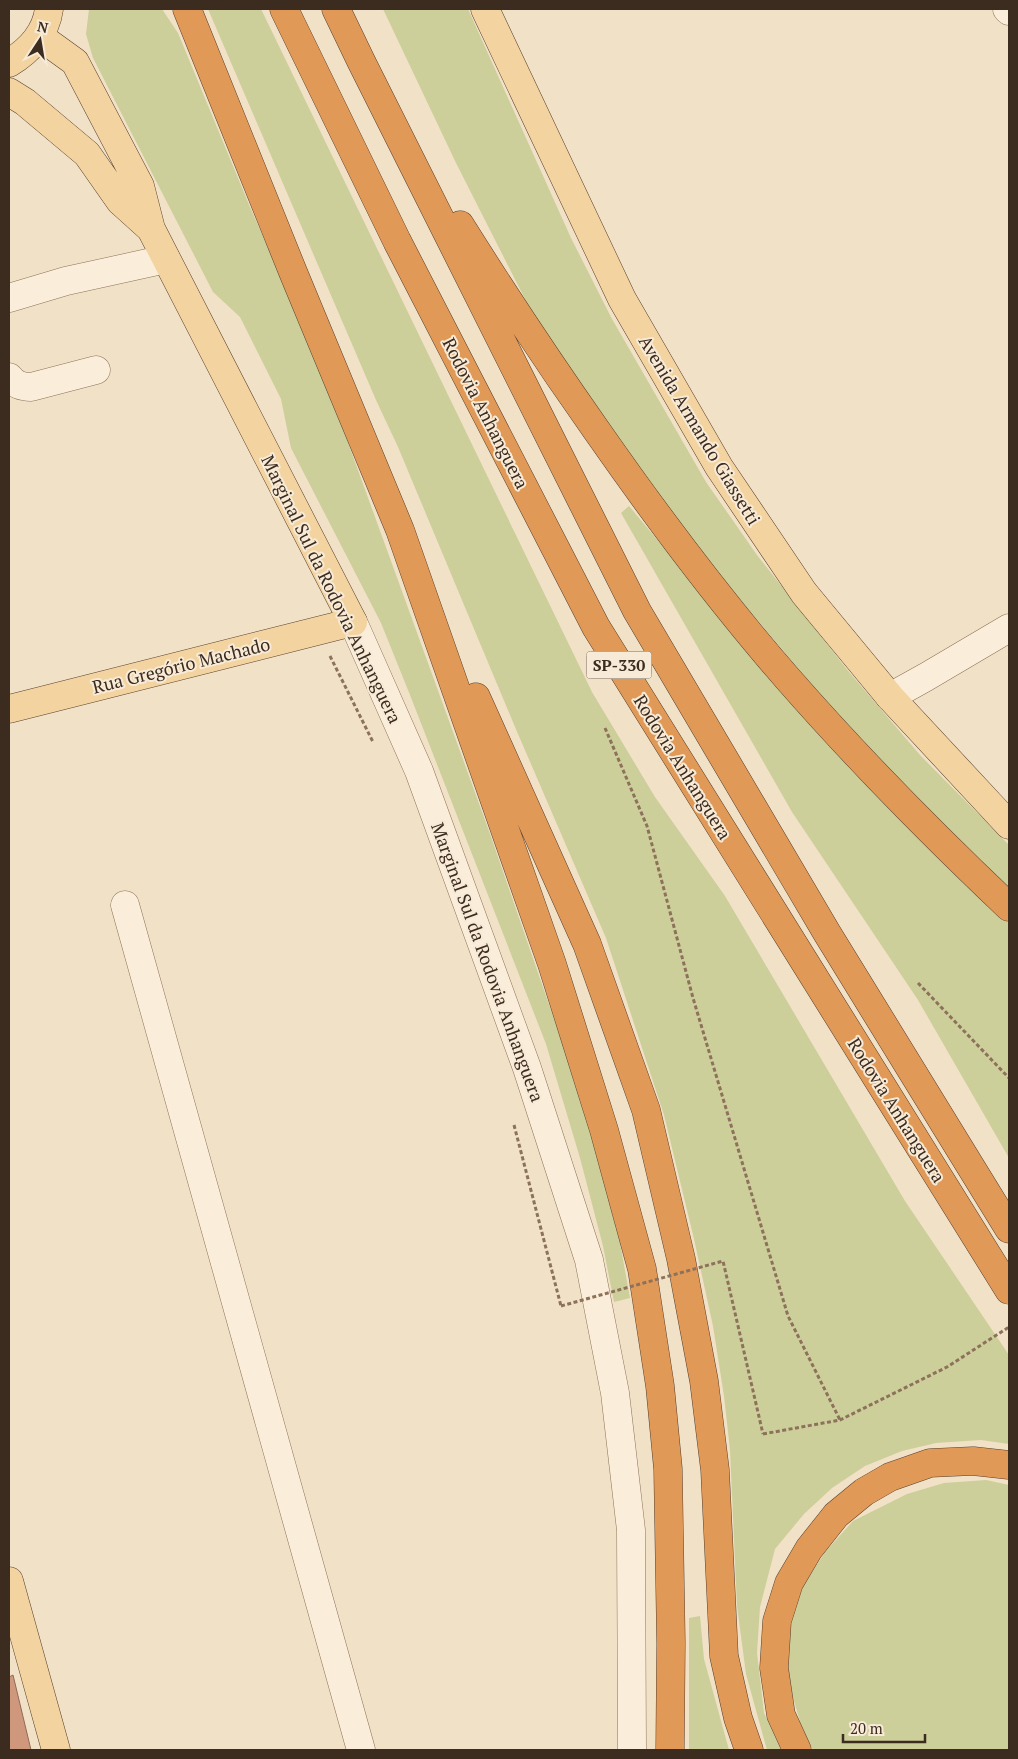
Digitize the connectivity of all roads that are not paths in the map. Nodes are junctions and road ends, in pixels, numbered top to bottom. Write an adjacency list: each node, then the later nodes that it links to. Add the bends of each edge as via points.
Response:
1 (187, 9): 14 (highway)
2 (284, 9): 23 (highway, Rodovia Anhanguera / SP-330, via 398,241 596,627)
3 (336, 9): 6 (highway, Rodovia Anhanguera / SP-330)
4 (485, 9): 17 (main road, Avenida Armando Giassetti, via 622,299 719,467 804,593)
5 (48, 18): 7 (main road, via 23,55); 9 (main road, Marginal Sul da Rodovia Anhanguera, via 75,62 140,186)
6 (360, 61): 21 (highway, via 534,342 657,516 727,606 863,763); 22 (highway, Rodovia Anhanguera / SP-330, via 637,611 827,933)
7 (9, 63)
8 (9, 92): 9 (main road, Marginal Sul da Rodovia Anhanguera, via 87,154 120,201)
9 (151, 229): 10 (main road, Marginal Sul da Rodovia Anhanguera)
10 (166, 259): 11 (street, via 66,281); 15 (main road, Marginal Sul da Rodovia Anhanguera)
11 (9, 298)
12 (96, 370): 13 (street, via 31,387 16,384)
13 (9, 377)
14 (400, 530): 29 (highway, via 552,964 604,1130 642,1269 660,1386 668,1469); 30 (highway, via 587,944 646,1110 681,1259 704,1381 715,1470 724,1656)
15 (353, 622): 18 (main road, Rua Gregório Machado); 28 (street, Marginal Sul da Rodovia Anhanguera, via 420,771 526,1068 588,1260 615,1393 630,1530)
16 (1009, 628): 17 (street)
17 (890, 697): 19 (main road, Avenida Armando Giassetti)
18 (9, 709)
19 (1009, 825)
20 (125, 905): 27 (street)
21 (1009, 907)
22 (1009, 1228)
23 (1009, 1290)
24 (1009, 1465): 31 (highway, via 930,1463 890,1477 864,1492 836,1515 809,1549 789,1583 777,1621 774,1668 781,1715)
25 (9, 1581): 26 (main road)
26 (56, 1750)
27 (361, 1750)
28 (632, 1750)
29 (670, 1750)
30 (749, 1750)
31 (797, 1750)

